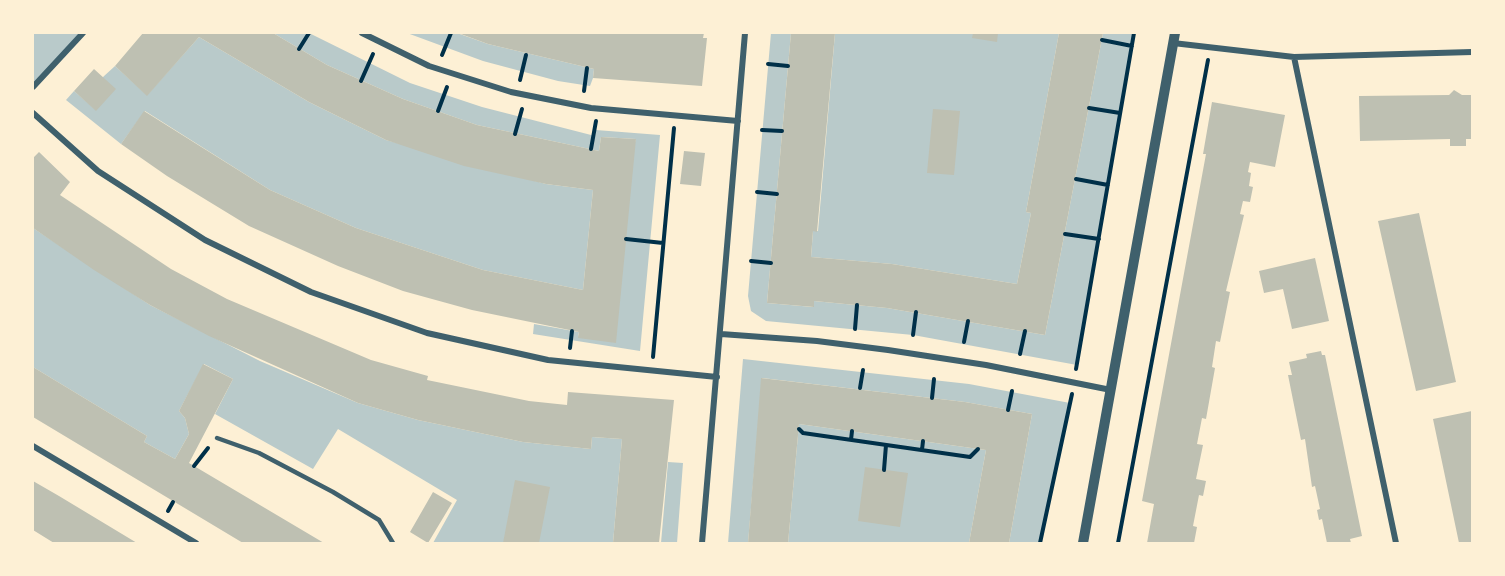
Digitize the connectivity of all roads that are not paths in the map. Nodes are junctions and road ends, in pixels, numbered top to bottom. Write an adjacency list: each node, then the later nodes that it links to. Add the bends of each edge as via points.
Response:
1 (83, 33): 7 (street)
2 (362, 33): 9 (street, via 437,68 525,95 598,109)
3 (745, 33): 9 (street)
4 (1174, 38): 6 (street, via 1210,48); 12 (street)
5 (1472, 52): 6 (street)
6 (1294, 57): 19 (street)
7 (33, 87)
8 (33, 113): 11 (street, via 98,171 205,240 311,292 427,333 548,360)
9 (738, 121): 10 (street)
10 (722, 334): 11 (street); 12 (street, via 986,364)
11 (717, 378): 17 (street)
12 (1112, 390): 18 (street)
13 (217, 438): 16 (lane, via 259,453 333,492 379,520)
14 (33, 446): 15 (street)
15 (196, 543)
16 (393, 543)
17 (702, 543)
18 (1083, 543)
19 (1396, 543)

